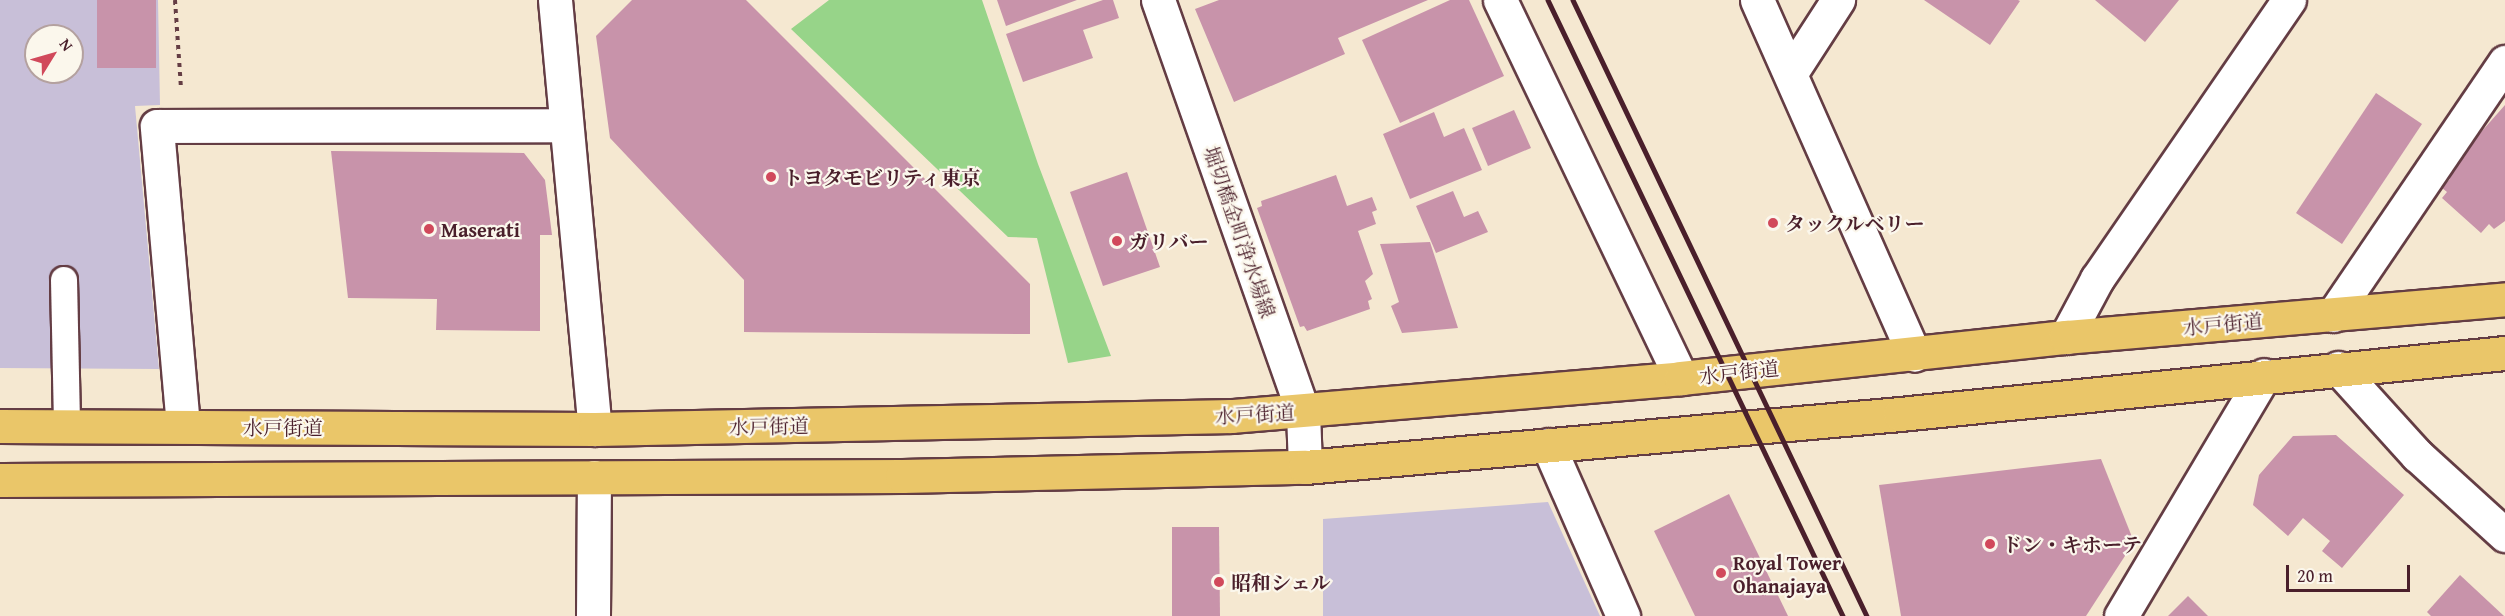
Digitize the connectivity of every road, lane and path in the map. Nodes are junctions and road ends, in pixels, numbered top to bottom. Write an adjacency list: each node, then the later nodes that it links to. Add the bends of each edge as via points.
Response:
1 (175, 0): 11 (path)
2 (555, 0): 10 (street)
3 (1158, 0): 21 (street, 堀切橋金町浄水場線)
4 (1500, 0): 20 (street)
5 (1757, 0): 9 (street)
6 (1838, 0): 9 (street)
7 (2289, 0): 15 (street, via 2097,279)
8 (2505, 62): 14 (street)
9 (1792, 71): 17 (street)
10 (566, 125): 11 (street); 25 (street)
11 (184, 126): 24 (street, via 157,126)
12 (64, 280): 23 (lane)
13 (2505, 299): 14 (highway, 水戸街道)
14 (2333, 315): 15 (highway, 水戸街道)
15 (2066, 338): 17 (highway, 水戸街道)
16 (2505, 352): 18 (highway)
17 (1914, 355): 20 (highway, 水戸街道)
18 (2338, 368): 19 (highway); 30 (street, via 2417,455)
19 (2264, 375): 26 (highway, via 1900,414); 33 (street)
20 (1681, 378): 21 (highway, 水戸街道)
21 (1303, 412): 25 (highway, 水戸街道); 27 (street, 堀切橋金町浄水場線)
22 (0, 426): 23 (highway, 水戸街道)
23 (67, 426): 24 (highway, 水戸街道)
24 (183, 426): 25 (highway, 水戸街道)
25 (596, 429)
26 (1548, 445): 27 (highway); 32 (street)
27 (1305, 467): 28 (highway, via 902,476)
28 (594, 477): 29 (highway); 31 (street)
29 (0, 480)
30 (2505, 535)
31 (593, 616)
32 (1623, 616)
33 (2121, 616)

